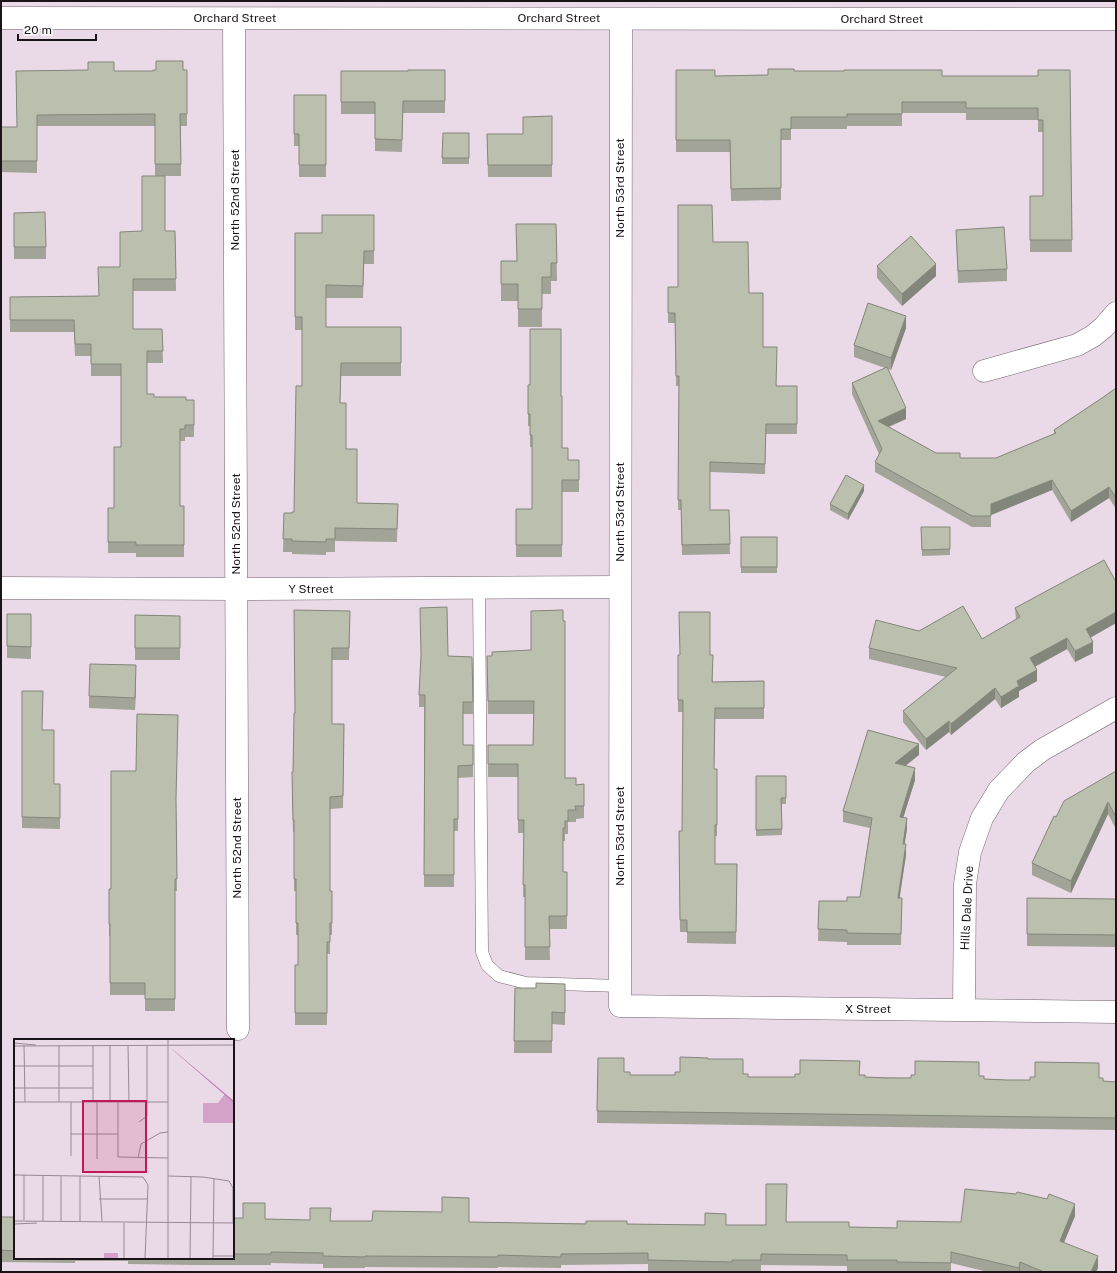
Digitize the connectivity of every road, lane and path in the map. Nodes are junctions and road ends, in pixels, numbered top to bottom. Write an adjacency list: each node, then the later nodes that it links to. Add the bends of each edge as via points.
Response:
1 (167, 10): 4 (street, Orchard Street); 5 (street, Orchard Street)
2 (478, 10): 5 (street, Orchard Street); 6 (street, Orchard Street)
3 (799, 10): 6 (street, Orchard Street); 7 (street, Orchard Street)
4 (1, 18)
5 (234, 19): 13 (street, North 52nd Street)
6 (621, 19): 10 (street, North 53rd Street)
7 (1116, 19)
8 (1116, 313): 9 (street, via 1093,336 1076,345)
9 (984, 371)
10 (620, 587): 12 (street, Y Street); 15 (street, North 53rd Street)
11 (1, 588): 13 (street, Y Street)
12 (479, 588): 13 (street, Y Street); 15 (lane, via 482,952 487,965 498,976 526,983)
13 (236, 589): 18 (street, North 52nd Street)
14 (1116, 708): 16 (street, Hills Dale Drive, via 1042,750 1026,762 999,790 982,818 970,852 965,884)
15 (620, 996): 16 (street, X Street)
16 (964, 1009): 17 (street, X Street)
17 (1116, 1012)
18 (238, 1028)

